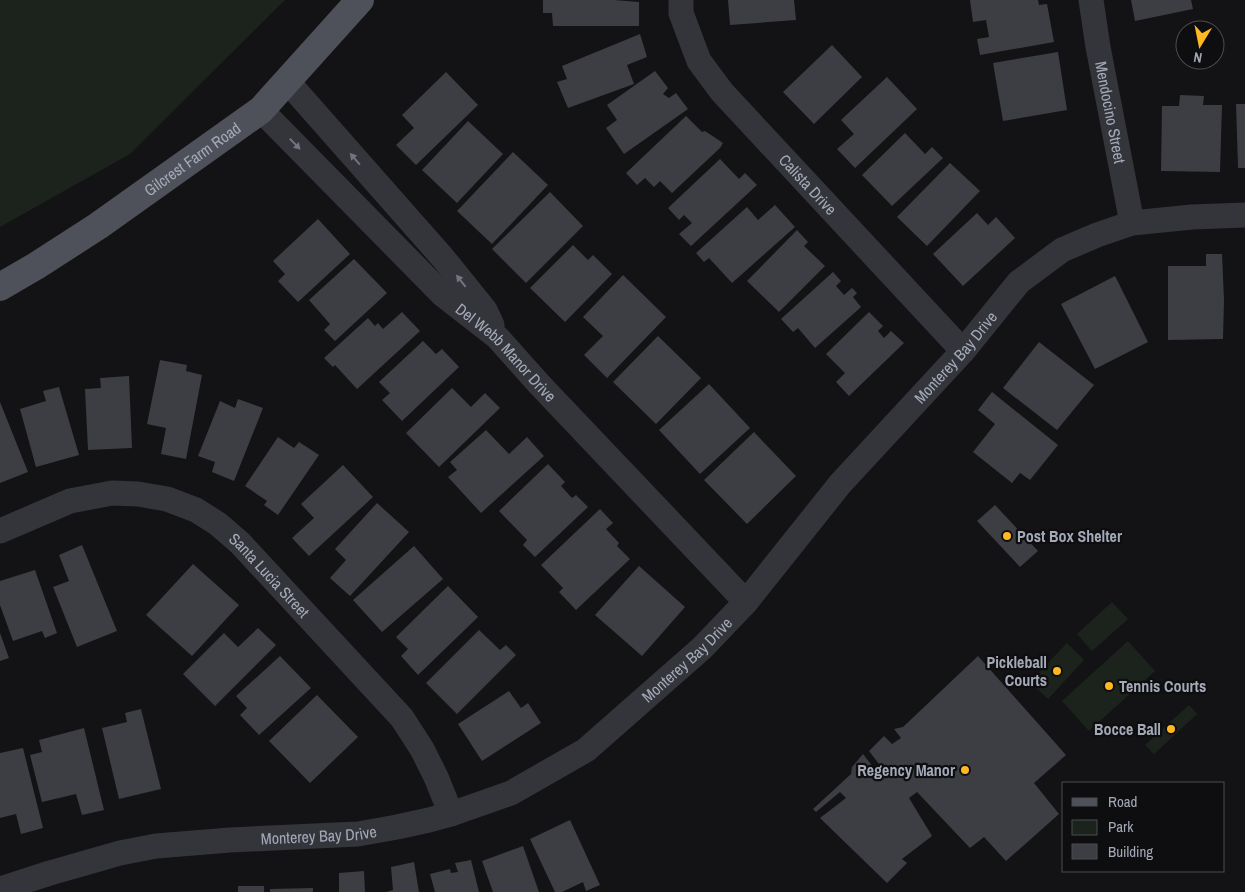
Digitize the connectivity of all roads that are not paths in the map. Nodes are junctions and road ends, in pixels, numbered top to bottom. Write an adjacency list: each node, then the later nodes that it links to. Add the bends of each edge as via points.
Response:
1 (360, 0): 4 (main road, Gilcrest Farm Road)
2 (681, 0): 10 (street, Calista Drive, via 681,13 699,61 722,92)
3 (1091, 0): 7 (street, Mendocino Street)
4 (287, 81): 5 (main road, Gilcrest Farm Road); 9 (street, one-way to 4, via 484,310 442,258)
5 (261, 110): 8 (main road, Gilcrest Farm Road, via 98,226); 9 (street, Del Webb Manor Drive, one-way to 9, via 443,295)
6 (1245, 215): 7 (street, Monterey Bay Drive)
7 (1132, 223): 10 (street, Monterey Bay Drive, via 1062,250 1019,282)
8 (0, 287)
9 (497, 337): 12 (street, Del Webb Manor Drive)
10 (963, 351): 12 (street, Monterey Bay Drive, via 840,484)
11 (0, 531): 13 (street, Santa Lucia Street, via 70,501 112,493 167,499 211,519 240,543 402,718 422,749)
12 (746, 602): 13 (street, Monterey Bay Drive, via 702,648 586,750 511,793)
13 (451, 814): 14 (street, Monterey Bay Drive, via 358,834 156,846)
14 (0, 889)

